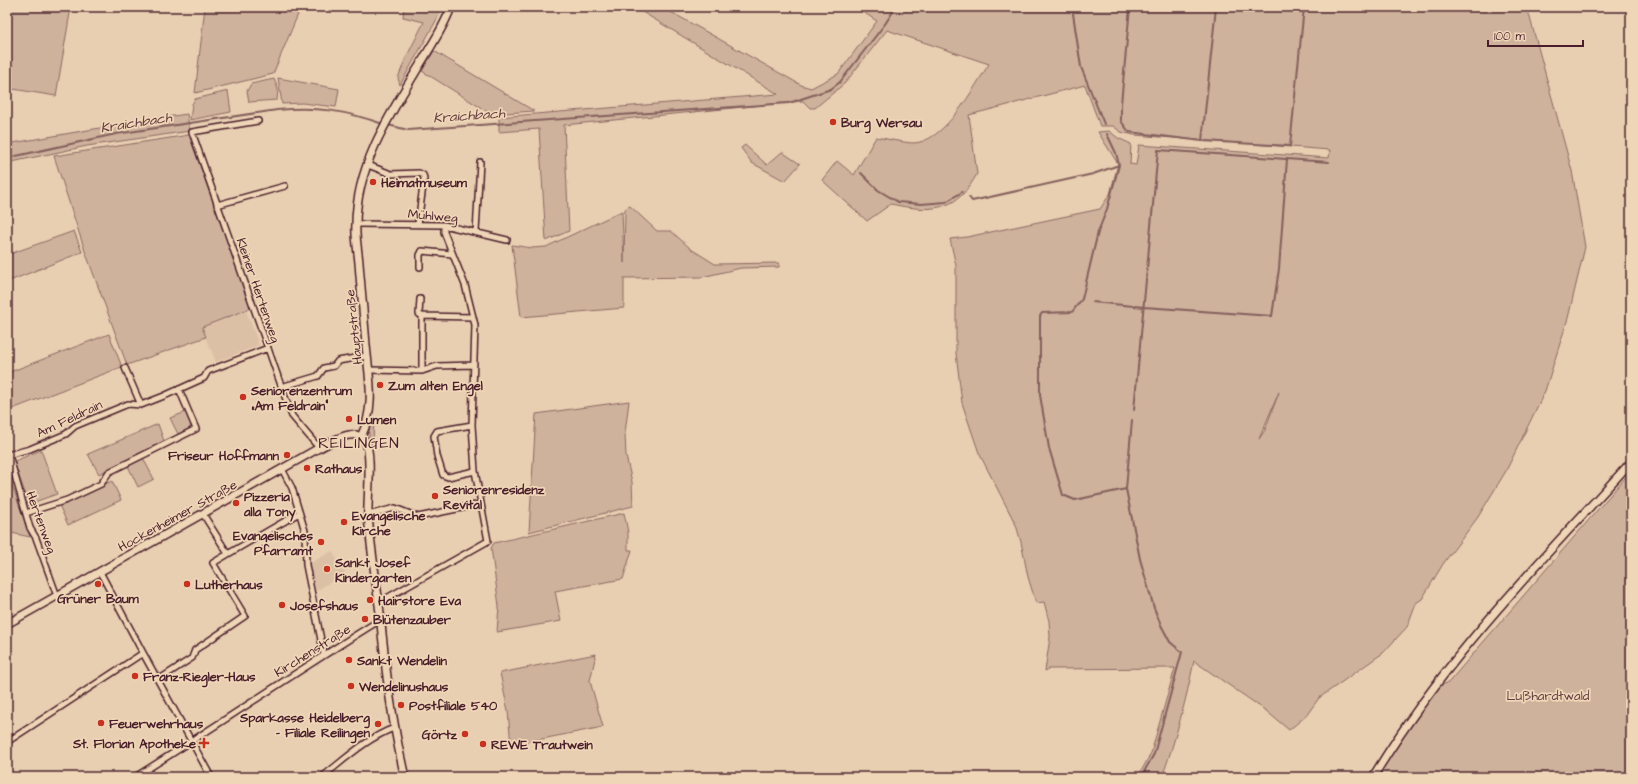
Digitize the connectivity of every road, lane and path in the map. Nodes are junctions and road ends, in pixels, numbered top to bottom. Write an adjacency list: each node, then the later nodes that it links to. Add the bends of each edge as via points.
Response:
1 (451, 7): 4 (street, Hauptstraße, via 436,39 390,114)
2 (258, 121): 6 (street, Kleiner Hertenweg, via 192,132)
3 (480, 162): 10 (street)
4 (368, 165): 7 (street, Hauptstraße, via 358,196); 8 (street, via 385,173 423,175)
5 (285, 186): 6 (street)
6 (217, 205): 17 (street, Kleiner Hertenweg)
7 (356, 224): 8 (street, Mühlweg); 18 (street, Hauptstraße)
8 (418, 224): 9 (street, Mühlweg)
9 (444, 225): 10 (street, Mühlweg); 12 (street)
10 (476, 232): 11 (street, Mühlweg)
11 (507, 240)
12 (452, 254): 13 (street, via 422,251); 16 (street, via 465,285)
13 (420, 267)
14 (420, 299): 15 (street)
15 (422, 316): 16 (street); 22 (street)
16 (473, 317): 19 (street)
17 (268, 348): 23 (street, Kleiner Hertenweg); 24 (street, Am Feldrain, via 208,371 204,378)
18 (367, 356): 21 (street, Hauptstraße); 23 (street, via 338,361 334,366 324,368 318,376)
19 (473, 365): 22 (street, via 437,366); 26 (street)
20 (125, 368): 25 (street)
21 (369, 370): 22 (street); 27 (street, Hauptstraße, via 371,401 368,421)
22 (422, 371)
23 (281, 387): 28 (street, Kleiner Hertenweg, via 292,416)
24 (179, 390): 25 (street, Am Feldrain); 34 (street, via 196,429 109,472 101,484 67,500)
25 (141, 405): 29 (street, Am Feldrain, via 128,404 75,426 66,434)
26 (472, 425): 32 (street); 32 (street, via 437,431 434,436 443,475 448,477)
27 (361, 437): 28 (street, Hockenheimer Straße, via 345,436); 37 (street, via 369,452)
28 (319, 448): 31 (street, Hockenheimer Straße)
29 (8, 455): 34 (street, Hertenweg)
30 (1631, 462): 54 (street, via 1507,599 1420,704)
31 (282, 469): 35 (street, via 292,488); 36 (street, Hockenheimer Straße)
32 (475, 471): 33 (street)
33 (481, 504): 37 (street, via 418,517 396,508); 41 (street, via 488,542)
34 (26, 513): 40 (street, Hertenweg)
35 (299, 513): 38 (street); 45 (street, via 305,531 306,565)
36 (203, 514): 38 (street); 39 (street, Hockenheimer Straße)
37 (368, 515): 41 (street)
38 (228, 554): 46 (street, via 213,563 245,616 194,650 192,658)
39 (100, 572): 40 (street, Hockenheimer Straße); 44 (street)
40 (57, 596): 43 (street, Hockenheimer Straße)
41 (378, 603): 42 (street)
42 (380, 620): 45 (street, Kirchenstraße); 47 (street)
43 (7, 624)
44 (143, 653): 46 (street); 48 (street)
45 (324, 655): 49 (street, Kirchenstraße)
46 (158, 680): 49 (street)
47 (394, 728): 52 (street, via 361,747); 53 (street)
48 (7, 742)
49 (192, 742): 50 (street, Kirchenstraße); 51 (street)
50 (135, 777)
51 (211, 777)
52 (322, 777)
53 (405, 777)
54 (1374, 777)

